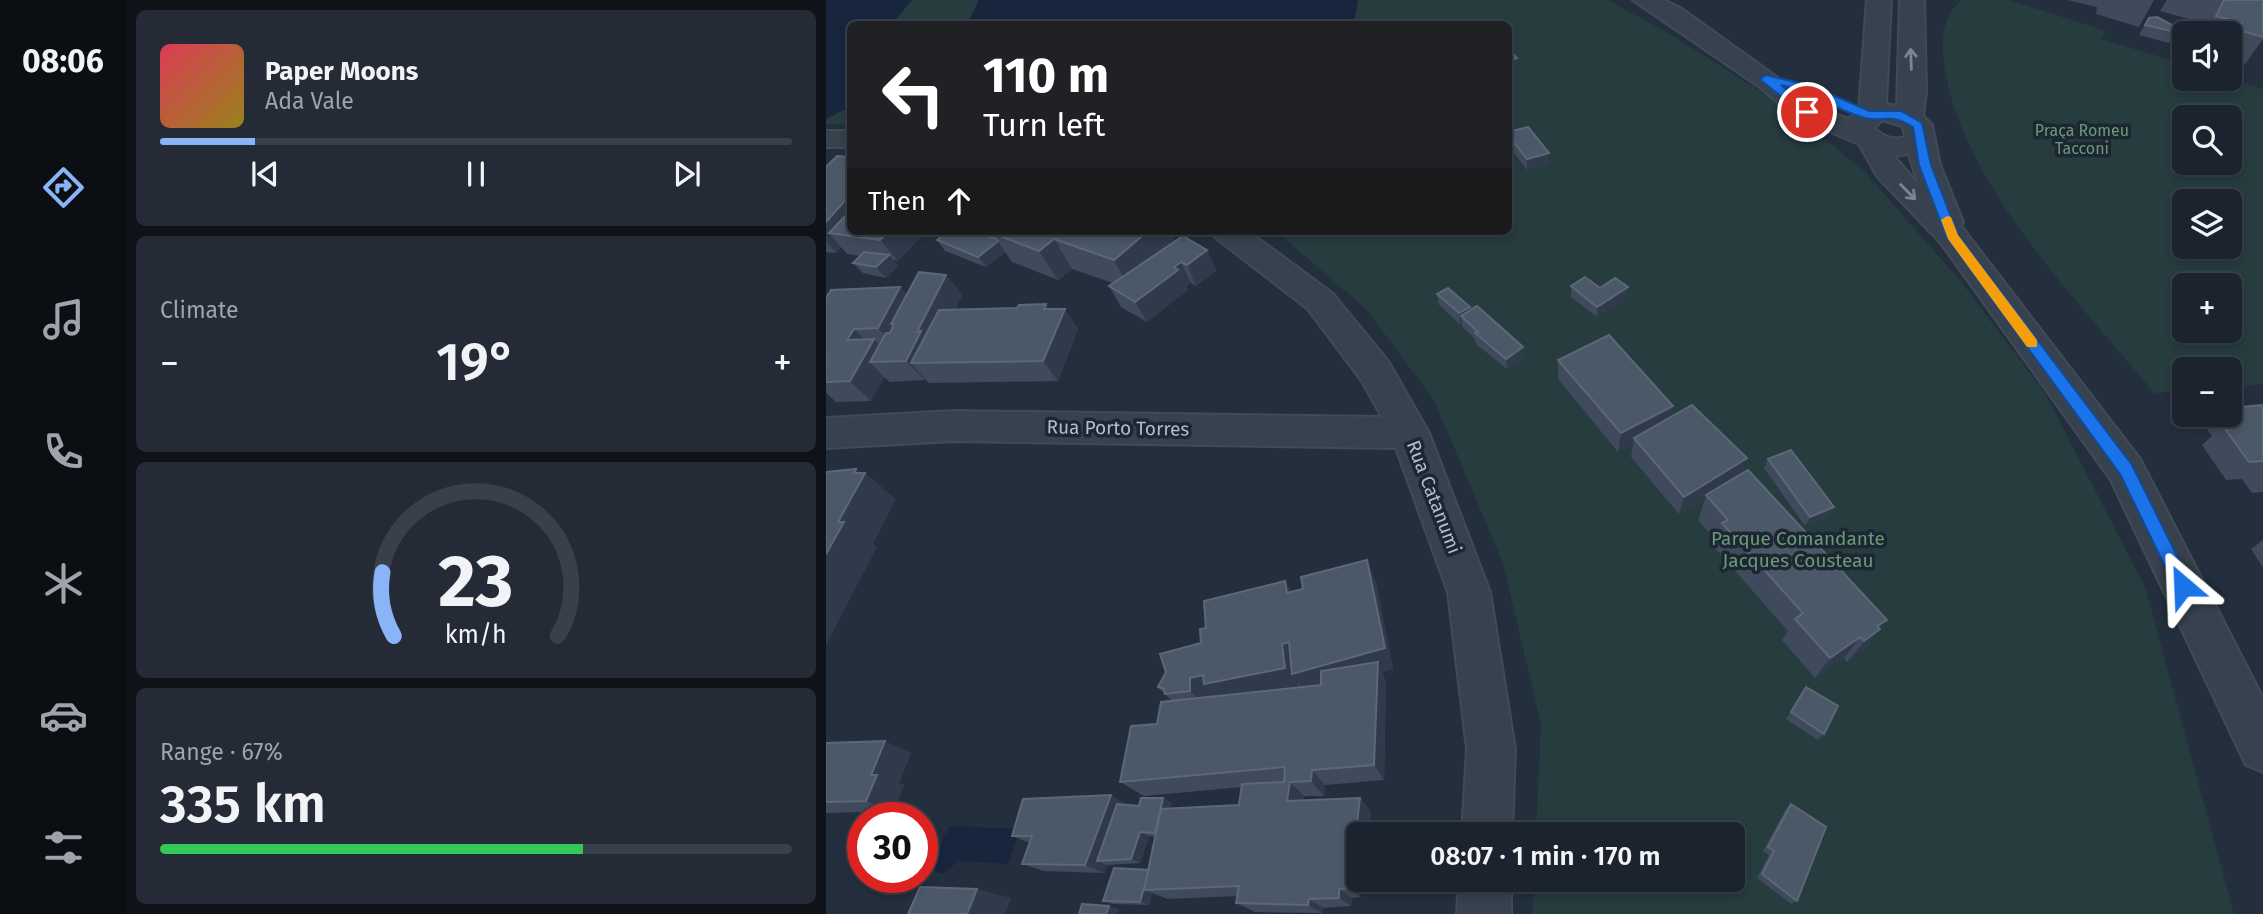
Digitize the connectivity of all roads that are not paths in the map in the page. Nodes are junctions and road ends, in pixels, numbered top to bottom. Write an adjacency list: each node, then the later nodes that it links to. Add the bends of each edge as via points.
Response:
1 (1645, 0): 4 (street, via 1673,14 1807,112)
2 (1879, 0): 4 (street)
3 (1912, 0): 5 (street, one-way to 3)
4 (1870, 127): 5 (street, via 1899,148); 9 (street, one-way to 9, via 1887,170)
5 (1915, 130): 9 (street)
6 (826, 139): 7 (street)
7 (847, 139)
8 (1232, 235): 11 (street, Rua Catanumi, via 1320,301 1375,371)
9 (1952, 236): 12 (street, via 2126,470)
10 (826, 433): 11 (street, Rua Porto Torres, via 954,426)
11 (1410, 433): 13 (street, Rua Catanumi, via 1469,592 1491,749)
12 (2263, 748)
13 (1488, 822)
14 (1485, 892): 15 (street)
15 (1484, 914)

